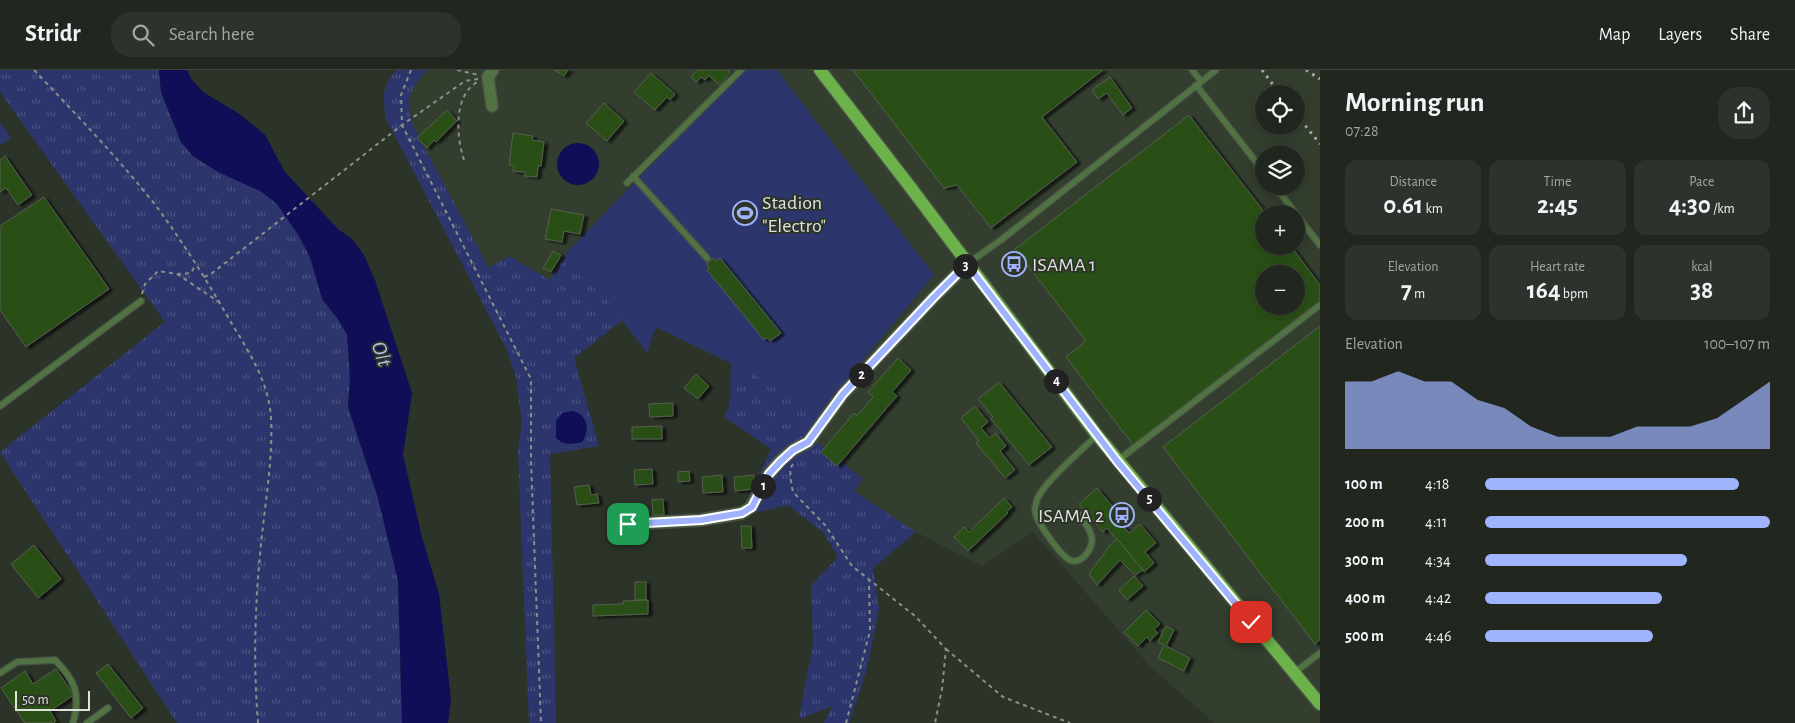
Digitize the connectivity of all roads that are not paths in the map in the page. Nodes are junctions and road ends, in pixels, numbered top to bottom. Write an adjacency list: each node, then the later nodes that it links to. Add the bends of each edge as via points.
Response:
1 (741, 70): 9 (lane)
2 (820, 70): 14 (main road)
3 (1192, 70): 6 (lane)
4 (1216, 70): 6 (lane)
5 (491, 74): 7 (street)
6 (1199, 83): 8 (lane); 14 (lane)
7 (492, 106)
8 (1255, 160)
9 (633, 176): 10 (lane); 13 (lane)
10 (626, 183)
11 (1305, 226): 12 (lane)
12 (1320, 245)
13 (707, 258)
14 (967, 264): 18 (main road); 21 (street, via 843,394 808,442 793,450 769,474 752,507 742,513 701,520)
15 (141, 301): 17 (lane)
16 (1320, 305): 19 (lane)
17 (0, 406)
18 (1097, 435): 19 (main road); 20 (lane, via 1042,490 1034,507 1041,525 1063,554 1073,561 1086,555 1092,538)
19 (1117, 461): 24 (main road)
20 (1080, 515)
21 (628, 524)
22 (1320, 653): 24 (lane)
23 (1, 671): 27 (lane, via 16,662 54,660 77,690)
24 (1294, 673): 25 (main road)
25 (1320, 704)
26 (108, 708): 28 (lane)
27 (73, 723)
28 (87, 723)

